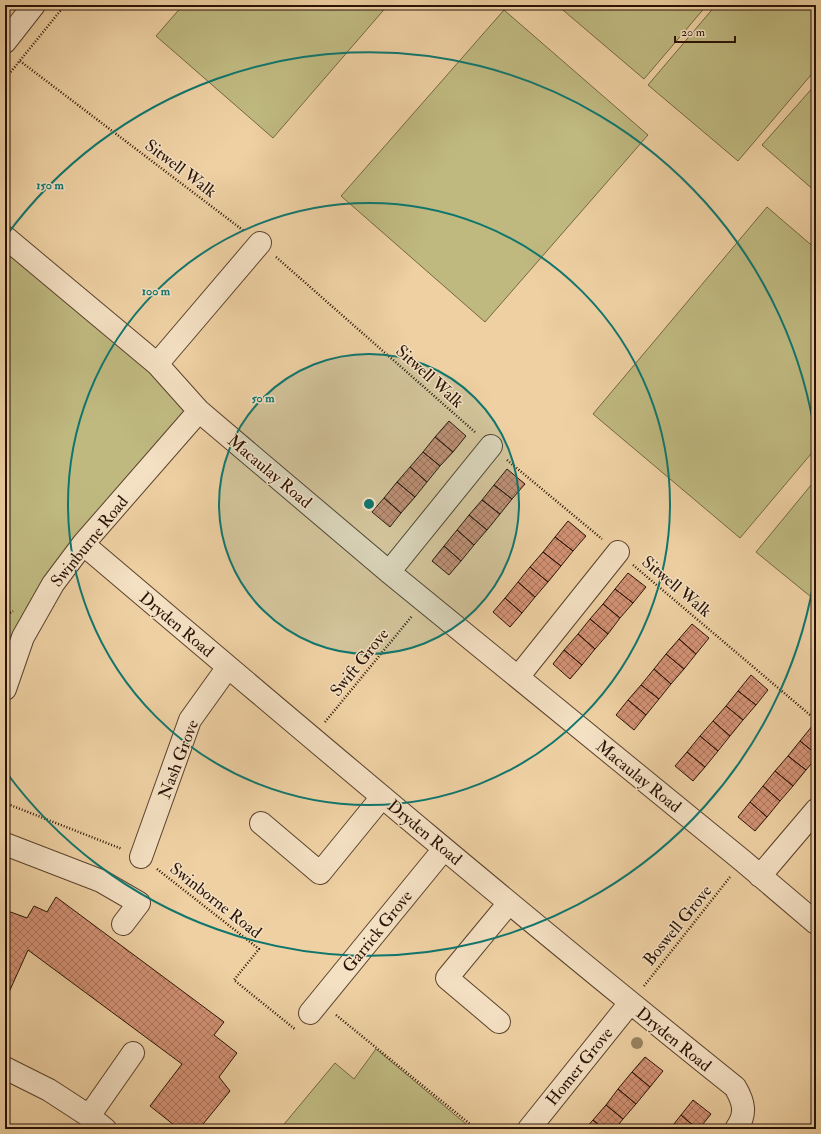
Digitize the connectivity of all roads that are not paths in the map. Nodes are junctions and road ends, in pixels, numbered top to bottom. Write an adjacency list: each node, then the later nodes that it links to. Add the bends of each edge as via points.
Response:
1 (34, 5): 2 (street)
2 (5, 42)
3 (5, 237): 5 (street, Macaulay Road)
4 (260, 243): 5 (street)
5 (157, 364): 6 (street, Macaulay Road)
6 (200, 411): 8 (street, Swinburne Road); 10 (street, Macaulay Road)
7 (490, 446): 10 (street)
8 (83, 544): 11 (street, Dryden Road); 13 (street, Swinburne Road, via 53,584 23,637)
9 (618, 552): 12 (street)
10 (389, 572): 12 (street, Macaulay Road)
11 (228, 667): 14 (street, Dryden Road); 19 (street, Nash Grove, via 190,720)
12 (518, 676): 20 (street, Macaulay Road)
13 (5, 689)
14 (382, 797): 16 (street, via 320,873); 18 (street, Dryden Road)
15 (816, 810): 20 (street)
16 (261, 823)
17 (5, 844): 23 (street, via 101,881 139,903)
18 (444, 849): 21 (street, Dryden Road); 25 (street, Garrick Grove)
19 (141, 857)
20 (760, 876): 22 (street, Macaulay Road)
21 (509, 903): 24 (street, Dryden Road); 26 (street, via 447,978)
22 (816, 923)
23 (124, 924)
24 (630, 1003): 30 (street, Homer Grove); 31 (street, Dryden Road, via 735,1088 742,1099 743,1114)
25 (310, 1013)
26 (499, 1022)
27 (133, 1053): 29 (street)
28 (5, 1068): 29 (street, via 49,1090)
29 (97, 1123)
30 (529, 1129)
31 (736, 1129)

